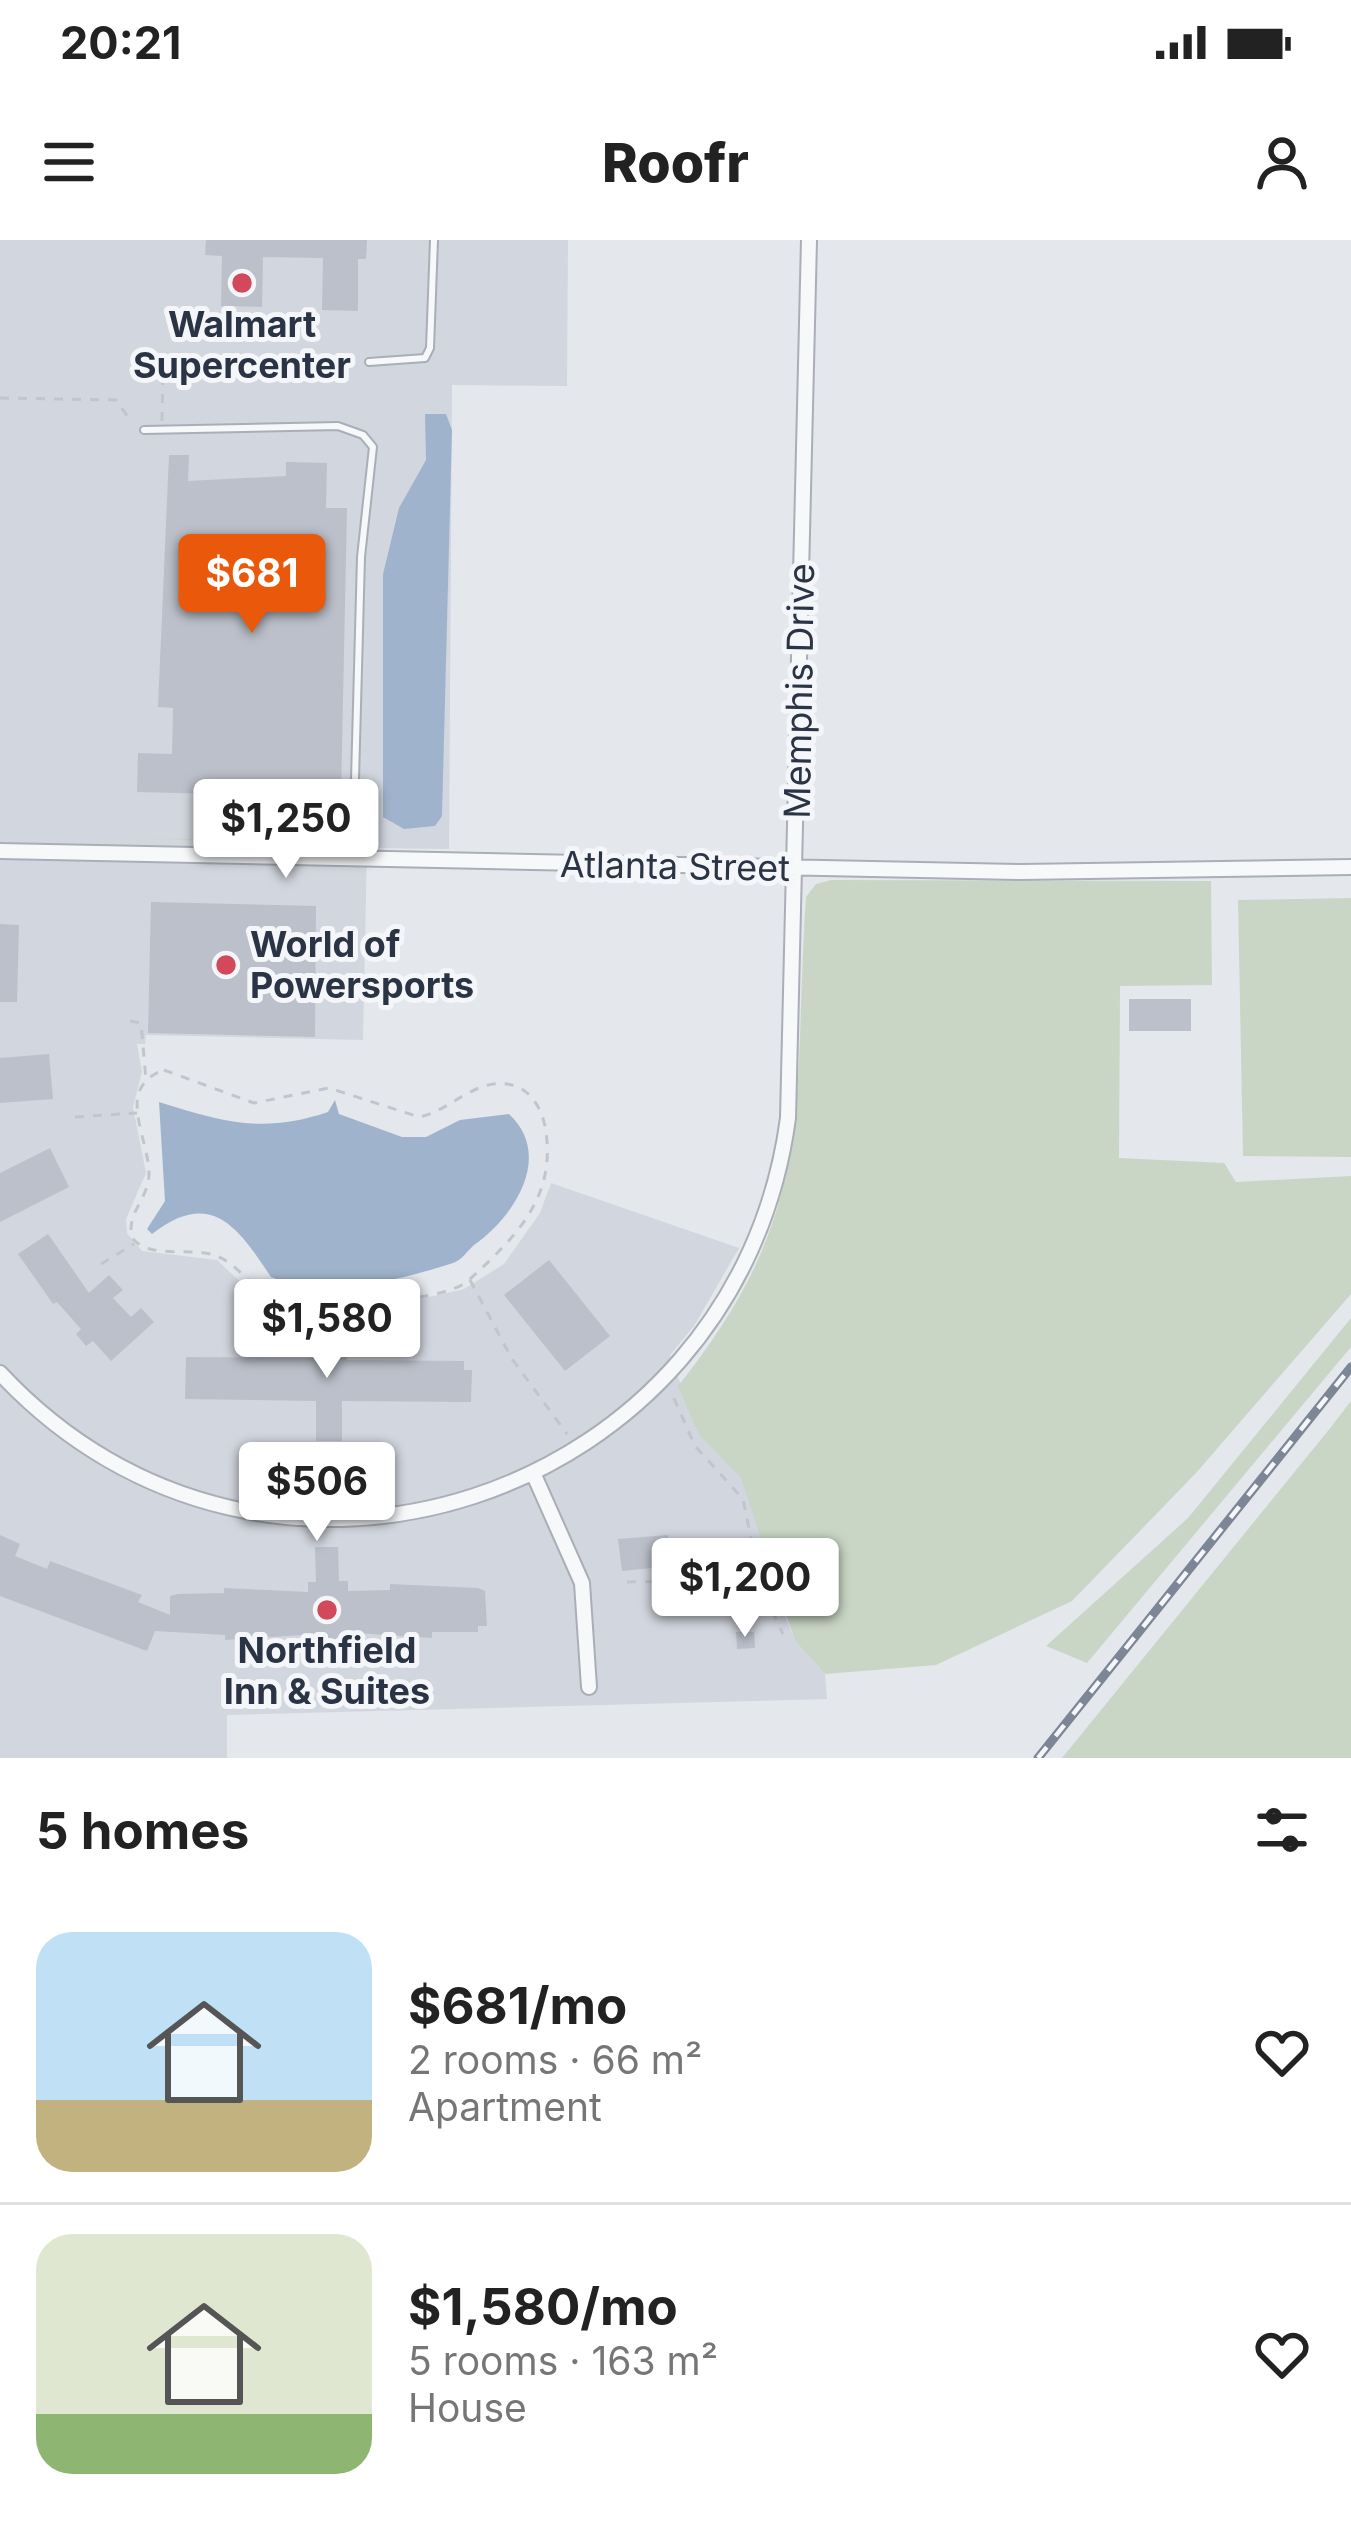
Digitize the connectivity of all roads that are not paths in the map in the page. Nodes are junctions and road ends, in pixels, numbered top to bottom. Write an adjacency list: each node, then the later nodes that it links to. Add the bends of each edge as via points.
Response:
1 (434, 240): 3 (lane, via 425,358)
2 (808, 240): 8 (street, Memphis Drive)
3 (368, 362)
4 (144, 430): 6 (lane, via 338,426 373,447 361,557)
5 (0, 851): 6 (street, Atlanta Street)
6 (353, 858): 8 (street, Atlanta Street)
7 (1351, 867): 8 (street, Atlanta Street)
8 (795, 868): 10 (street, Memphis Drive, via 788,1118 746,1263 668,1376 612,1426)
9 (0, 1373): 10 (street, Memphis Drive, via 78,1441 158,1484 241,1511 389,1517 462,1503)
10 (534, 1475): 11 (street, via 582,1583)
11 (589, 1688)

